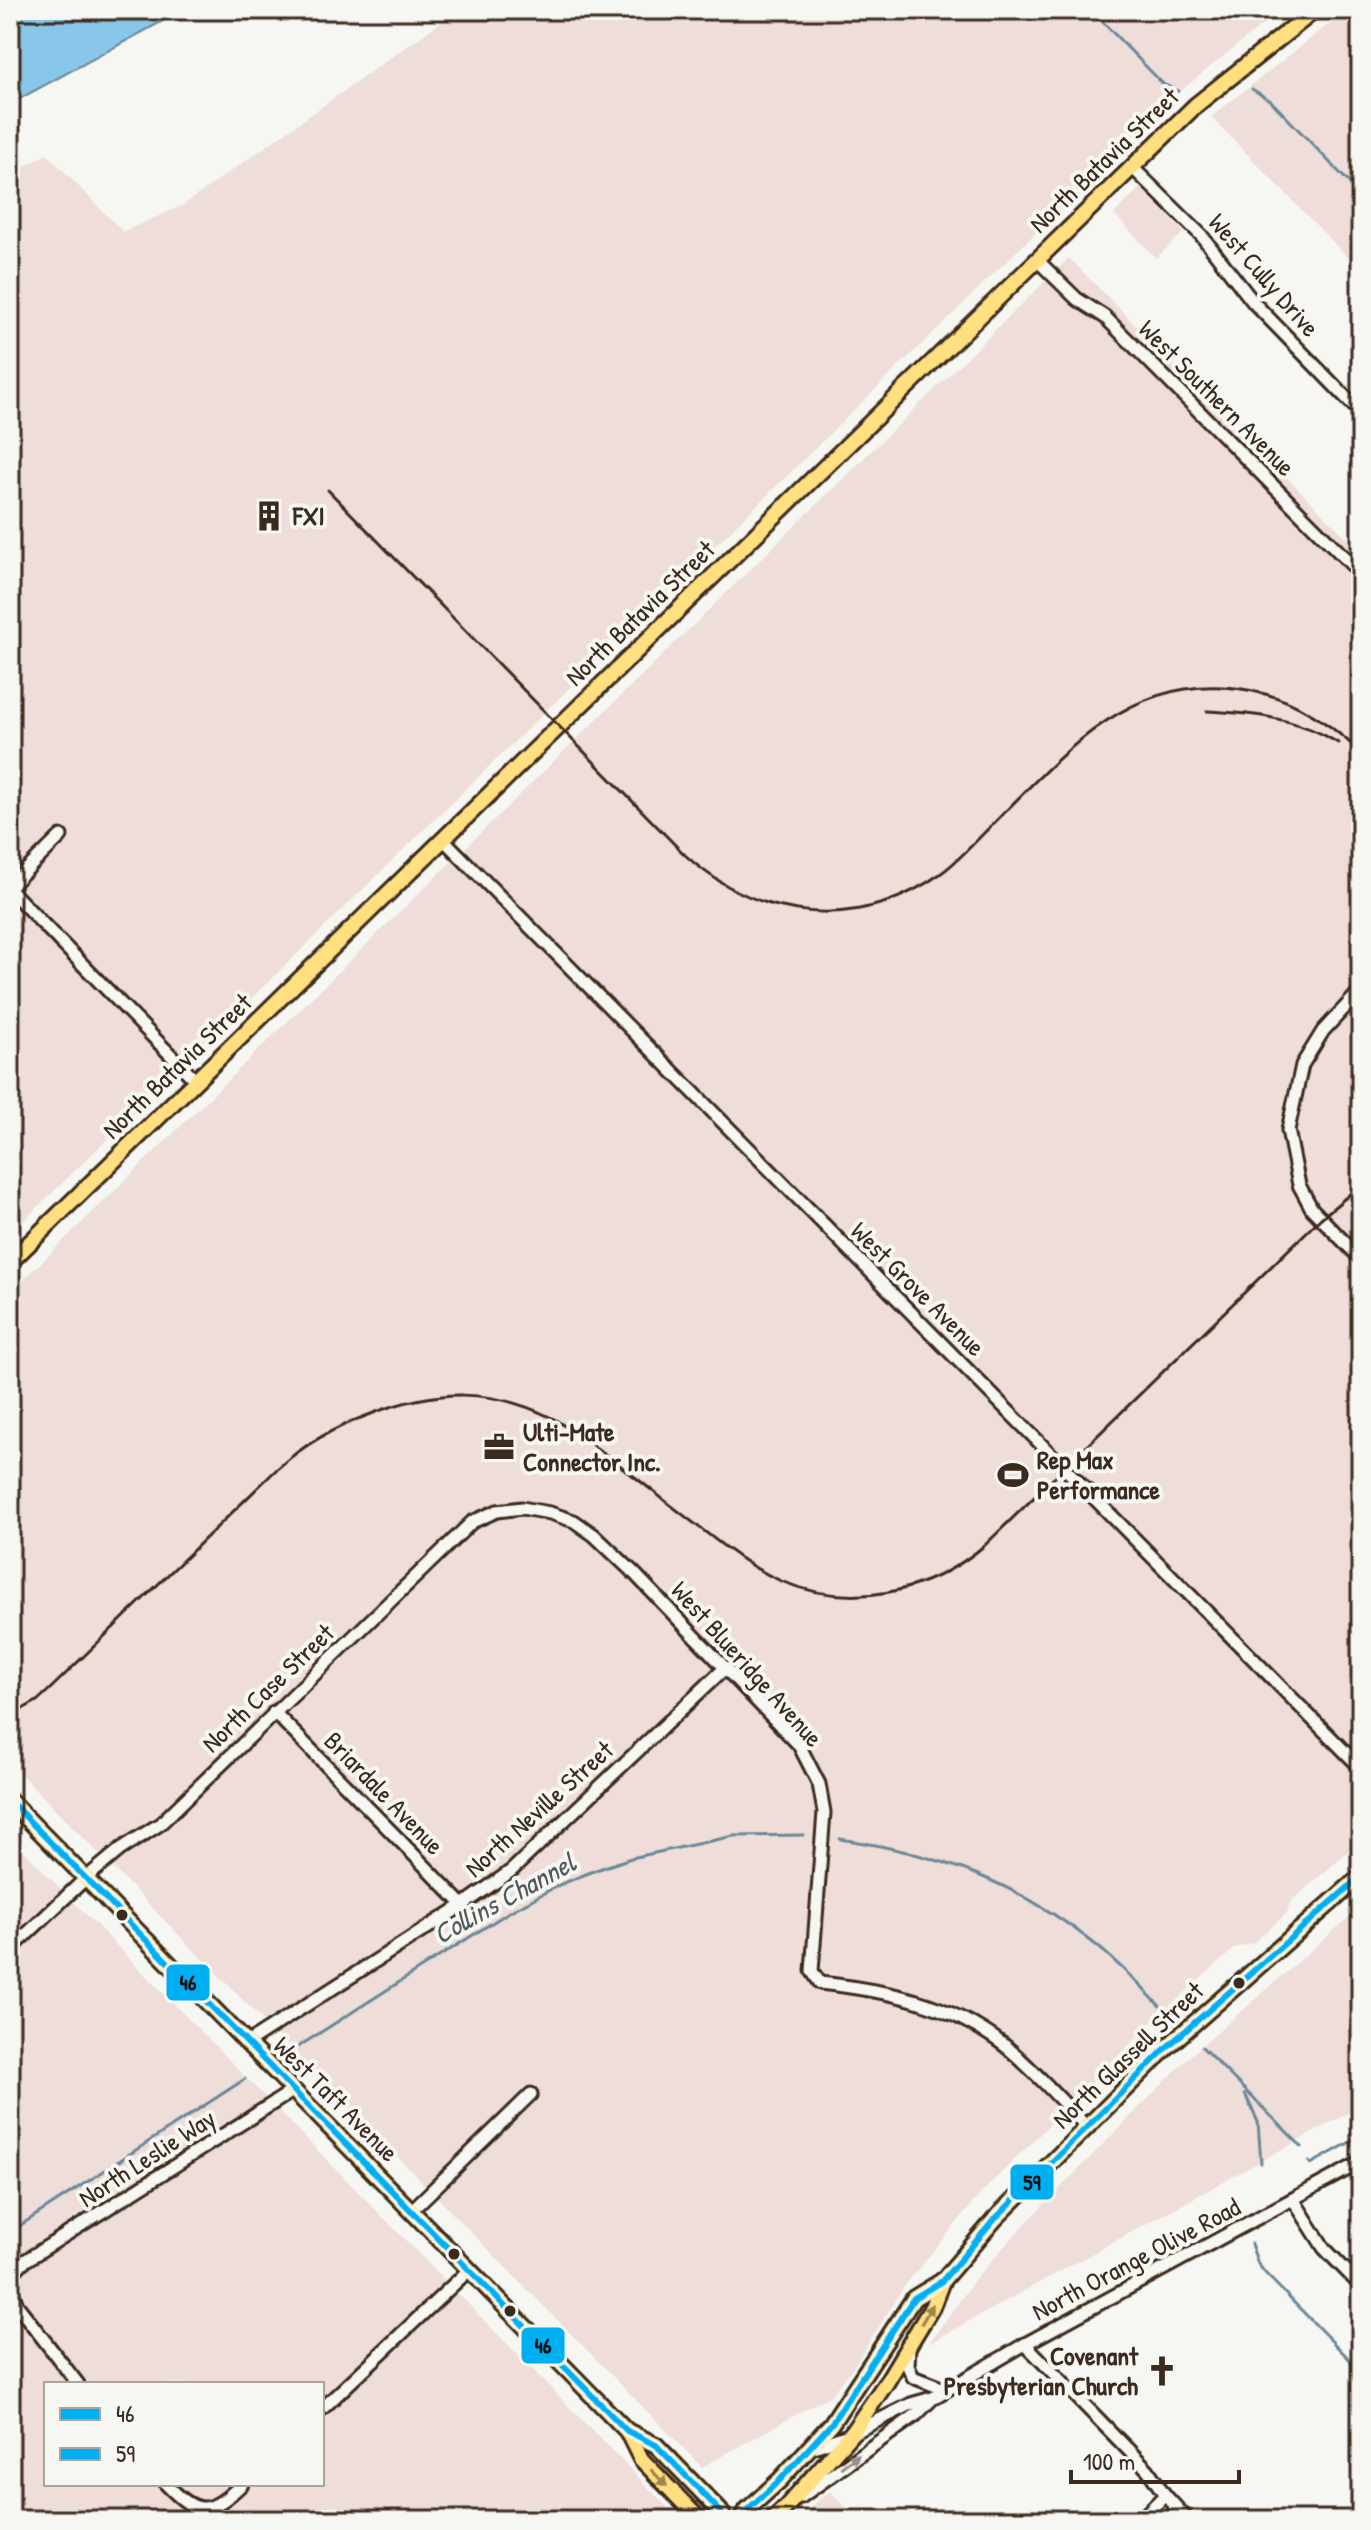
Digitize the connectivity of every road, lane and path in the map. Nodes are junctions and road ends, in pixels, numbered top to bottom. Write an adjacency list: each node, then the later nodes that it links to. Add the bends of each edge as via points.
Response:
1 (1315, 10): 2 (main road, North Batavia Street, via 1205,97)
2 (1132, 167): 3 (main road, North Batavia Street); 4 (street, West Cully Drive, via 1201,235 1254,303)
3 (1036, 259): 5 (street, West Southern Avenue, via 1077,299 1105,317); 7 (main road, North Batavia Street)
4 (1361, 413)
5 (1361, 574)
6 (61, 836): 8 (street)
7 (444, 840): 10 (main road, North Batavia Street); 16 (street, West Grove Avenue)
8 (10, 888): 10 (street)
9 (1361, 990): 11 (street, via 1323,1031 1302,1065 1288,1130 1299,1185 1312,1209)
10 (196, 1081): 12 (main road, North Batavia Street)
11 (1361, 1259)
12 (10, 1262)
13 (574, 1521): 14 (street, West Blueridge Avenue, via 635,1574); 15 (street, North Case Street, via 522,1508 472,1522)
14 (725, 1668): 20 (street, North Neville Street, via 511,1871); 25 (street, West Blueridge Avenue, via 799,1745 819,1784 824,1812 815,1978 943,2009 1002,2044)
15 (274, 1712): 19 (street, North Case Street, via 160,1824); 20 (street, Briardale Avenue)
16 (1361, 1768)
17 (10, 1801): 19 (main road, West Taft Avenue)
18 (1361, 1876): 25 (main road, North Glassell Street, via 1177,2037)
19 (86, 1878): 21 (street, North Case Street); 22 (main road, West Taft Avenue)
20 (463, 1905): 22 (street, North Neville Street)
21 (10, 1950)
22 (247, 2043): 23 (main road, West Taft Avenue)
23 (294, 2090): 28 (main road, West Taft Avenue); 31 (street, North Leslie Way, via 23,2262)
24 (531, 2094): 28 (street)
25 (1087, 2127): 30 (main road, North Glassell Street)
26 (1361, 2162): 27 (street, North Orange Olive Road)
27 (1293, 2199): 32 (street, via 1324,2248); 33 (street, North Orange Olive Road)
28 (412, 2210): 29 (main road, West Taft Avenue)
29 (470, 2269): 38 (street); 39 (main road, West Taft Avenue)
30 (942, 2281): 34 (main road, North Glassell Street, one-way to 30); 41 (main road, North Glassell Street, via 914,2298)
31 (10, 2285): 35 (street, via 17,2305)
32 (1361, 2286)
33 (1025, 2344): 36 (street, North Orange Olive Road); 44 (street, via 1148,2470)
34 (909, 2345): 36 (street, via 913,2377); 40 (main road, North Glassell Street)
35 (76, 2382)
36 (946, 2390): 37 (street, North Orange Olive Road)
37 (933, 2398): 40 (street, North Orange Olive Road); 45 (street, North Orange Olive Road, one-way to 37)
38 (324, 2407)
39 (627, 2431): 46 (main road, West Taft Avenue, one-way to 46, via 641,2459); 47 (main road, West Taft Avenue, via 656,2445)
40 (851, 2434): 41 (street, North Orange Olive Road); 45 (main road, North Glassell Street)
41 (811, 2448): 48 (main road, North Glassell Street)
42 (168, 2486): 43 (street, via 184,2502 204,2509 223,2502)
43 (240, 2486)
44 (1165, 2495): 50 (street); 51 (street)
45 (787, 2506): 49 (main road, North Glassell Street)
46 (700, 2520)
47 (725, 2520)
48 (742, 2520)
49 (772, 2520)
50 (1140, 2520)
51 (1188, 2520)

